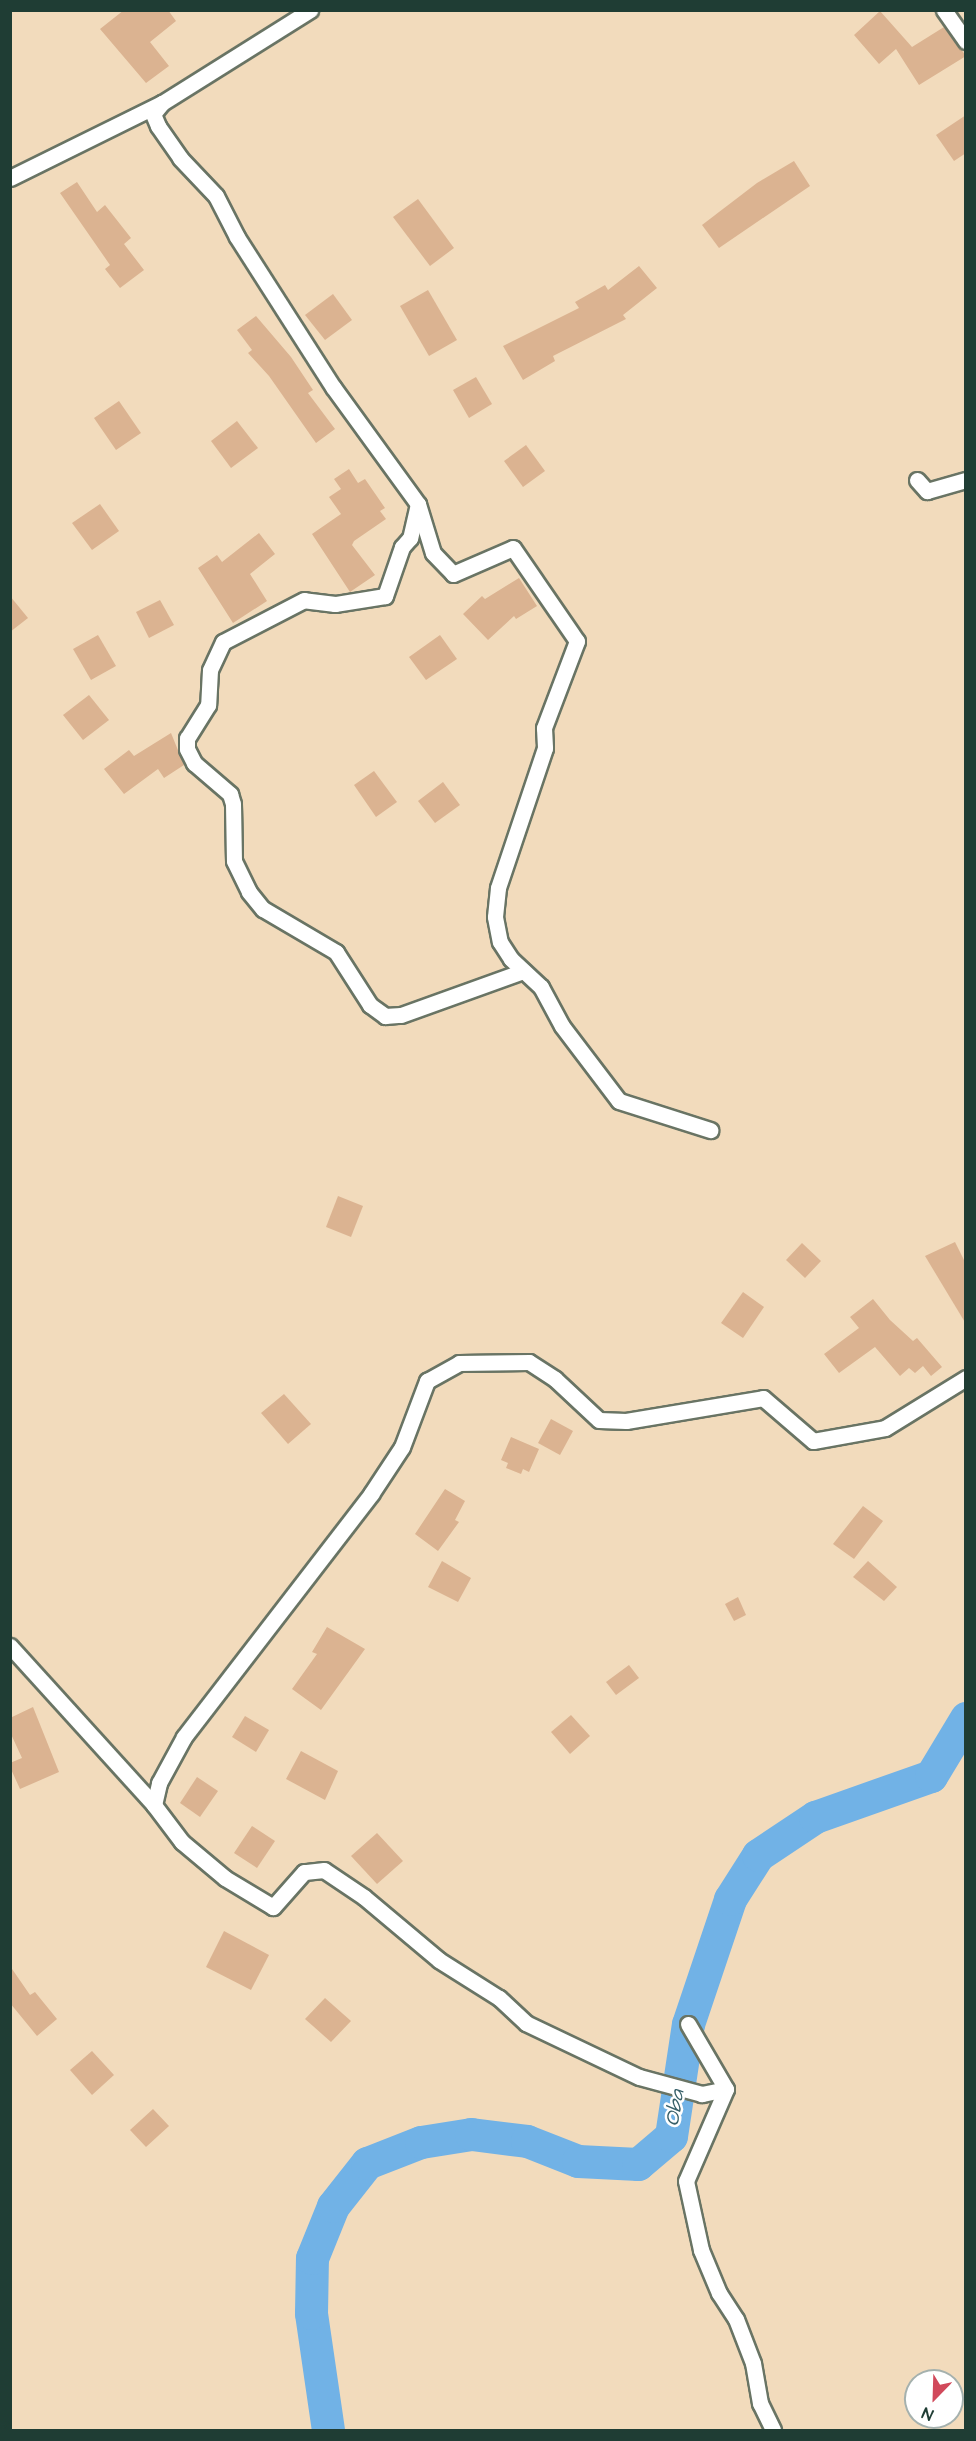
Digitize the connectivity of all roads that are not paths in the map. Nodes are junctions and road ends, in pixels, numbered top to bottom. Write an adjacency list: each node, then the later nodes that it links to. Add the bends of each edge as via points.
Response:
1 (310, 10): 4 (street)
2 (944, 10): 3 (street)
3 (966, 41)
4 (162, 103): 5 (street); 8 (street, via 153,114 158,126 180,158 216,196 237,237 333,387)
5 (10, 178)
6 (917, 480): 7 (street, via 927,491)
7 (966, 480)
8 (418, 504): 9 (street, via 427,543 453,574 513,548 577,641 544,728 542,757 498,888 495,918 500,942); 9 (street, via 410,538 402,547 385,596 335,604 304,600 223,642 210,670 208,705 187,738 187,749 194,763 230,794 234,804 234,861 249,892 263,909 336,952 370,1005 385,1016 402,1015)
9 (523, 970): 10 (street, via 540,987 562,1026 619,1101)
10 (710, 1130)
11 (966, 1378): 13 (street, via 885,1428 813,1441 763,1398 626,1421 599,1420 555,1379 530,1362 459,1363 427,1381 402,1447 312,1574 184,1737 159,1782)
12 (10, 1646): 13 (street)
13 (154, 1805): 15 (street, via 182,1842 225,1878 273,1907 304,1872 324,1870 526,2022 639,2077 702,2094)
14 (688, 2024): 15 (street)
15 (726, 2089): 16 (street, via 686,2181 701,2250 719,2293 736,2319 753,2363 760,2403)
16 (773, 2430)

